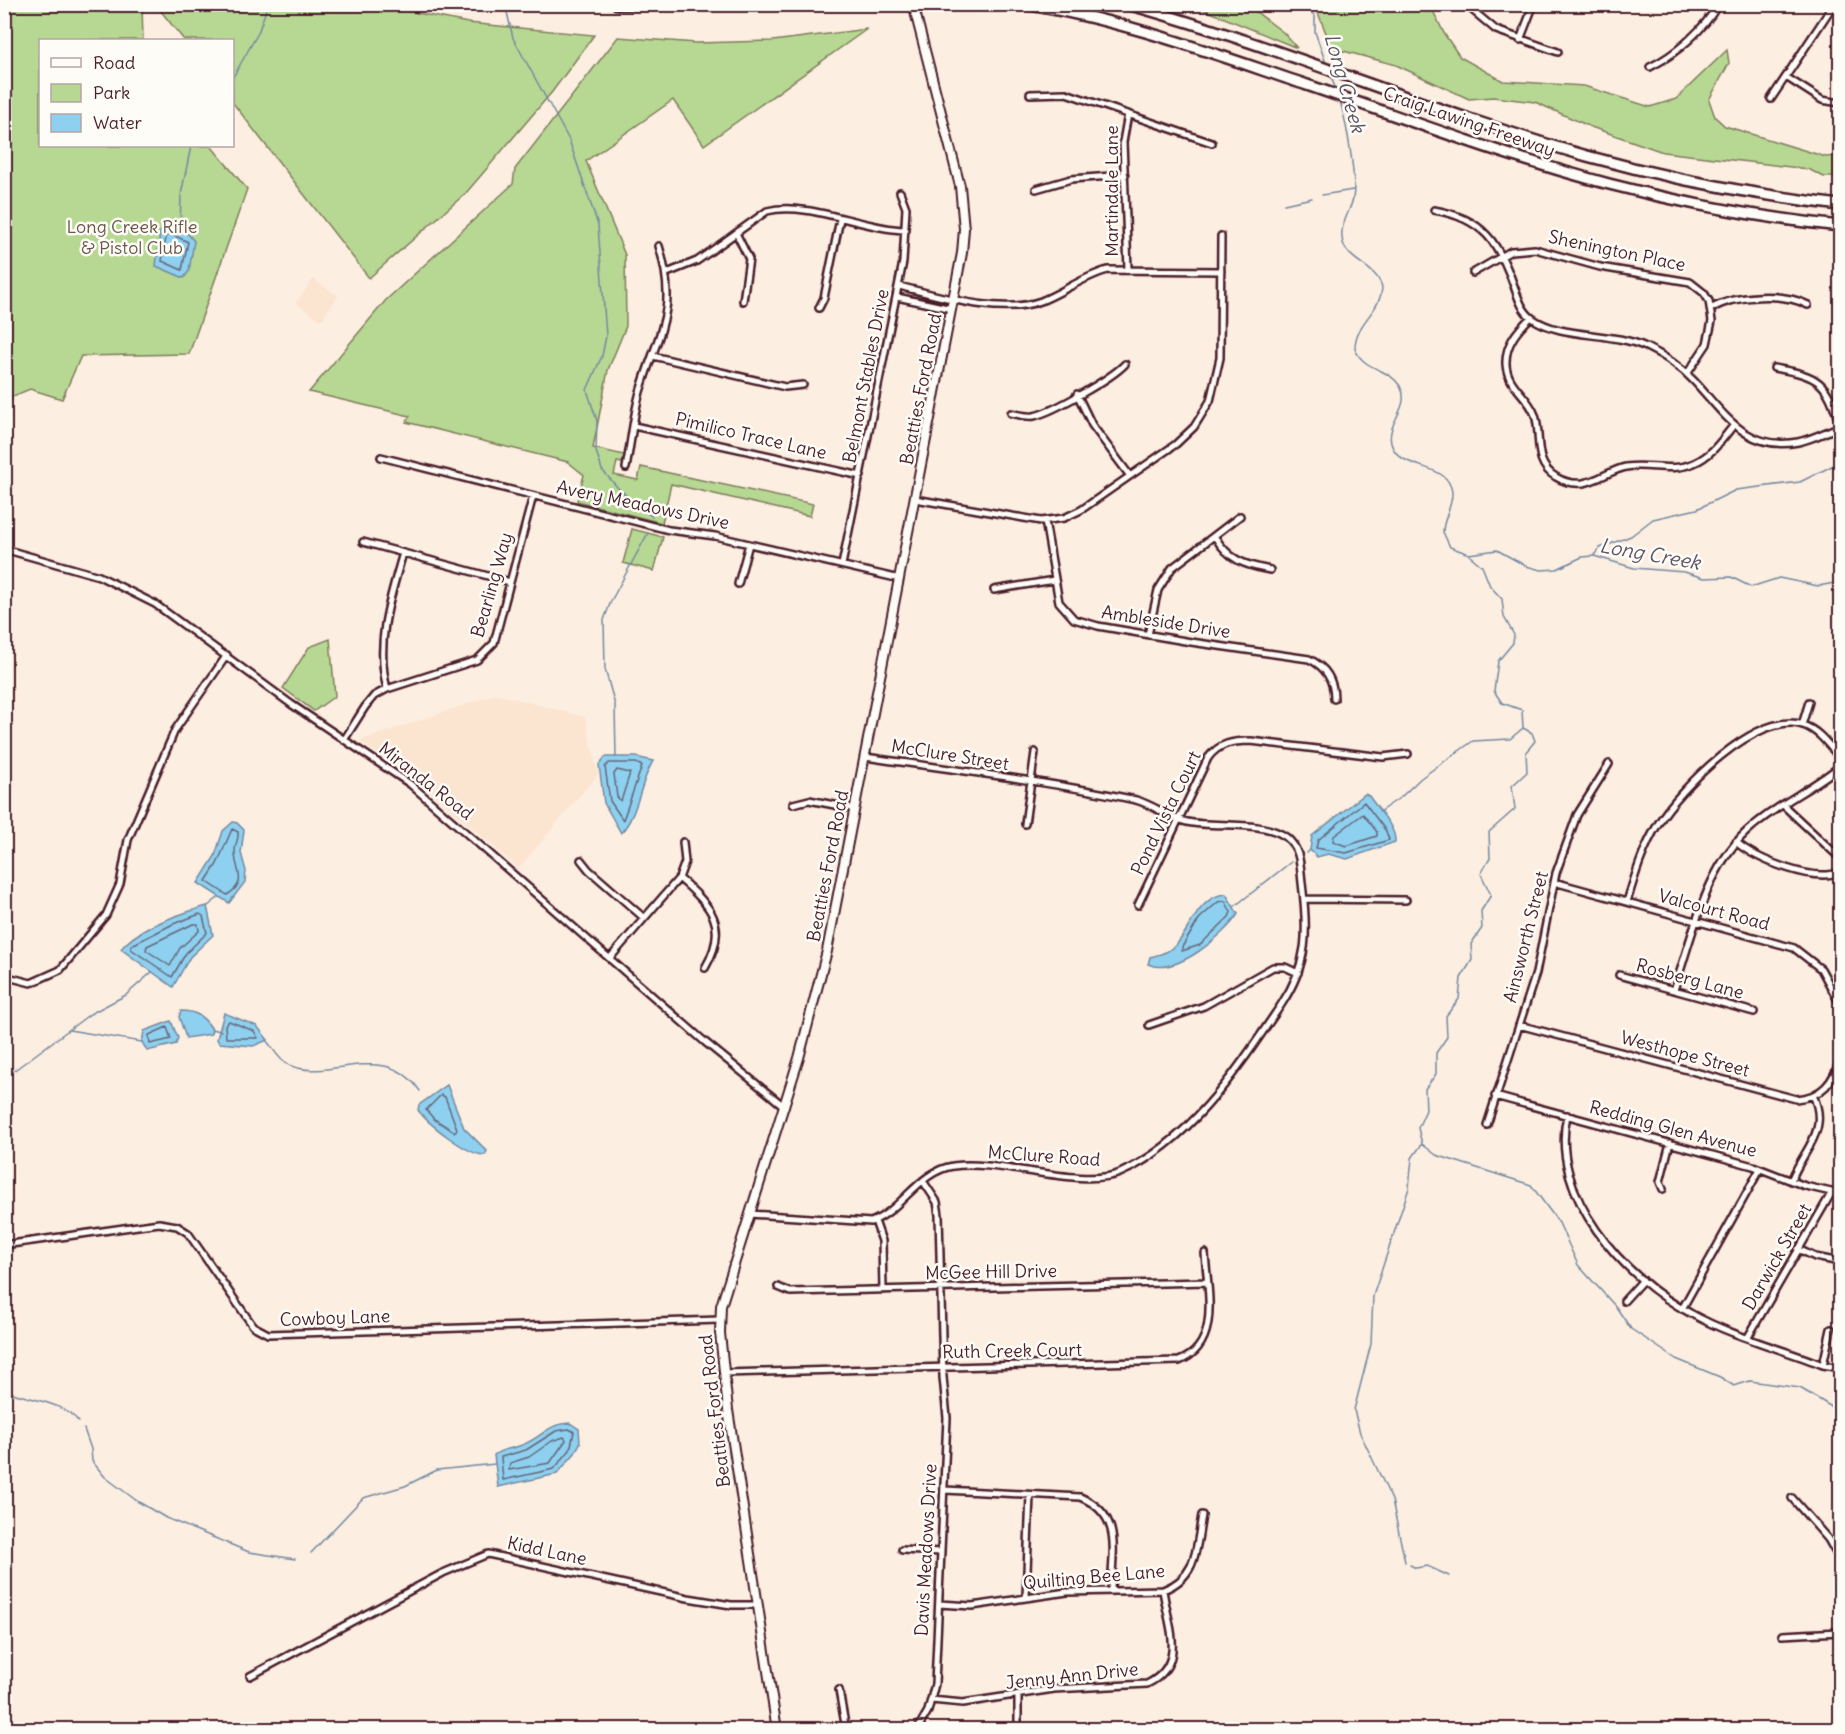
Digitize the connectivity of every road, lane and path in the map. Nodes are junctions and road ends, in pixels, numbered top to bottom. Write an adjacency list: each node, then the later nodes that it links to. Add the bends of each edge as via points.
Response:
1 (617, 4): 2 (highway)
2 (681, 4)
3 (913, 4): 38 (main road, Beatties Ford Road, via 961,196 962,253)
4 (1024, 4): 25 (highway, Craig Lawing Freeway, via 1150,33 1539,163 1647,194)
5 (1127, 4): 22 (highway, Craig Lawing Freeway, via 1529,138 1636,169 1734,190)
6 (1465, 4): 10 (street, via 1496,30)
7 (1534, 4): 10 (street)
8 (1718, 4): 12 (street, via 1709,18 1672,53)
9 (1837, 5): 13 (street)
10 (1520, 40): 11 (street)
11 (1558, 52)
12 (1650, 67)
13 (1786, 77): 15 (street); 16 (street, via 1822,100)
14 (1030, 94): 17 (street, via 1066,93)
15 (1771, 99)
16 (1840, 103)
17 (1128, 114): 18 (street); 19 (street, Martindale Lane, via 1123,133)
18 (1212, 143)
19 (1125, 175): 20 (street, via 1071,179); 31 (street, Martindale Lane)
20 (1036, 189)
21 (900, 192): 26 (street, Belmont Stables Drive, via 906,208)
22 (1840, 205)
23 (1434, 210): 30 (street, via 1477,225)
24 (840, 219): 26 (street); 27 (street, via 790,208 775,209); 40 (street)
25 (1840, 226)
26 (906, 230): 35 (street, Belmont Stables Drive)
27 (736, 233): 33 (street, via 697,261); 37 (street, via 749,259)
28 (1221, 236): 32 (street)
29 (659, 246): 33 (street)
30 (1502, 254): 34 (street, Shenington Place); 41 (street, Shenington Place, via 1535,249 1609,268 1681,279 1698,287); 42 (street, via 1518,298)
31 (1128, 269): 32 (street); 38 (street, via 1094,274 1028,304)
32 (1221, 271): 56 (street, via 1220,358 1210,401 1188,434)
33 (667, 273): 43 (street, via 668,306)
34 (1473, 273)
35 (899, 286): 36 (street, Belmont Stables Drive); 38 (street)
36 (897, 297): 38 (street); 55 (street, Belmont Stables Drive)
37 (743, 301)
38 (953, 305): 58 (main road, Beatties Ford Road)
39 (1808, 306): 41 (street, via 1794,300 1761,298)
40 (819, 308)
41 (1712, 308): 46 (street, via 1707,344)
42 (1531, 317): 46 (street, via 1553,328 1638,344); 51 (street, via 1509,345 1507,370 1511,382 1532,407 1540,457 1557,477 1582,483 1626,467 1664,469 1689,465 1706,456)
43 (653, 356): 47 (street, via 785,387); 50 (street)
44 (1125, 364): 48 (street)
45 (1774, 368): 52 (street, via 1819,381 1831,396)
46 (1687, 374): 51 (street)
47 (803, 385)
48 (1077, 394): 49 (street, via 1043,413 1026,417); 56 (street, via 1092,425)
49 (1011, 413)
50 (634, 426): 54 (street); 55 (street, Pimilico Trace Lane)
51 (1733, 426): 52 (street, via 1753,437 1781,443 1807,439)
52 (1840, 426)
53 (381, 457): 57 (street, Avery Meadows Drive)
54 (626, 468)
55 (861, 476): 66 (street, Belmont Stables Drive)
56 (1130, 476): 60 (street, via 1074,514)
57 (533, 496): 63 (street, Avery Meadows Drive, via 669,530); 70 (street, Bearling Way)
58 (915, 499): 60 (street); 68 (main road, Beatties Ford Road)
59 (1240, 516): 61 (street)
60 (1045, 521): 69 (street, Ambleside Drive)
61 (1215, 537): 67 (street, via 1238,563); 73 (street, via 1179,560 1164,578)
62 (363, 542): 65 (street)
63 (749, 544): 66 (street, Avery Meadows Drive); 71 (street)
64 (4, 549): 74 (street, Miranda Road, via 68,565 123,586)
65 (403, 553): 70 (street); 75 (street, via 382,640)
66 (842, 565): 68 (street, Avery Meadows Drive)
67 (1270, 570)
68 (900, 579): 82 (main road, Beatties Ford Road)
69 (1054, 580): 72 (street); 73 (street, Ambleside Drive, via 1061,606 1074,619)
70 (510, 582): 75 (street, Bearling Way, via 494,643 487,653 477,660)
71 (738, 584)
72 (994, 590)
73 (1148, 635): 76 (street, Ambleside Drive, via 1309,659 1328,675)
74 (227, 655): 79 (street, Miranda Road); 109 (street, via 175,730 128,840 120,884 106,915 60,970 31,983)
75 (387, 689): 79 (street, Bearling Way, via 370,702)
76 (1334, 699)
77 (1809, 702): 78 (street)
78 (1802, 725): 83 (street, via 1822,737); 101 (street, via 1777,723 1756,732 1682,791 1651,837)
79 (344, 740): 105 (street, Miranda Road, via 425,795)
80 (1035, 752): 86 (street)
81 (1408, 754): 90 (street, Pond Vista Court, via 1383,757 1251,741 1228,742 1208,758)
82 (865, 757): 86 (street, McClure Street); 89 (main road, Beatties Ford Road)
83 (1840, 758)
84 (1609, 764): 98 (street, Ainsworth Street, via 1576,815)
85 (1840, 766): 88 (street)
86 (1031, 783): 90 (street, McClure Road, via 1140,801); 91 (street)
87 (793, 804): 89 (street, via 809,800)
88 (1783, 805): 93 (street); 94 (street)
89 (855, 809): 119 (main road, Beatties Ford Road, via 827,951)
90 (1178, 819): 99 (street, McClure Road, via 1265,829 1284,836 1294,845 1300,859); 102 (street, Pond Vista Court)
91 (1025, 824)
92 (683, 842): 97 (street, via 685,862)
93 (1736, 842): 96 (street, via 1758,857 1813,875); 104 (street, via 1715,875)
94 (1840, 858)
95 (581, 860): 103 (street)
96 (1840, 872)
97 (679, 878): 103 (street); 106 (street, via 708,904 716,921)
98 (1554, 882): 101 (street, Valcourt Road); 114 (street, Ainsworth Street, via 1538,964)
99 (1305, 899): 100 (street); 107 (street, McClure Road, via 1306,940)
100 (1406, 900)
101 (1627, 902): 104 (street, Valcourt Road)
102 (1138, 905)
103 (644, 918): 105 (street)
104 (1698, 921): 110 (street); 111 (street, Valcourt Road, via 1784,944 1804,954 1827,977)
105 (610, 958): 119 (street, Miranda Road)
106 (705, 968)
107 (1298, 973): 113 (street, via 1273,967 1204,1006); 124 (street, McClure Road, via 1263,1031 1217,1092 1173,1138 1122,1172 1084,1176 955,1165 942,1168)
108 (1618, 975): 110 (street, Rosberg Lane)
109 (4, 976)
110 (1674, 990): 112 (street, Rosberg Lane)
111 (1840, 1004)
112 (1754, 1012)
113 (1149, 1025)
114 (1519, 1025): 117 (street, Westhope Street, via 1782,1096 1796,1099); 118 (street, Ainsworth Street)
115 (1840, 1058): 116 (street)
116 (1838, 1075): 117 (street)
117 (1813, 1095): 125 (street, via 1820,1114 1818,1131)
118 (1495, 1096): 120 (street, Redding Glen Avenue); 121 (street, Ainsworth Street)
119 (785, 1107): 129 (main road, Beatties Ford Road)
120 (1567, 1115): 122 (street, Redding Glen Avenue); 135 (street, via 1564,1154 1573,1191 1613,1250)
121 (1486, 1125)
122 (1670, 1143): 123 (street, Redding Glen Avenue); 126 (street, via 1660,1182)
123 (1760, 1169): 125 (street, Redding Glen Avenue); 141 (street)
124 (923, 1181): 130 (street, McClure Road); 138 (street, Davis Meadows Drive, via 938,1208)
125 (1791, 1181): 127 (street, Redding Glen Avenue)
126 (1663, 1189)
127 (1832, 1192): 128 (street, Redding Glen Avenue); 132 (street, Darwick Street)
128 (1840, 1194)
129 (750, 1214): 130 (street, via 838,1222); 142 (main road, Beatties Ford Road, via 723,1295)
130 (875, 1221): 139 (street, via 882,1241)
131 (4, 1245): 142 (street, Cowboy Lane, via 159,1223 177,1226 188,1233 254,1326 268,1334)
132 (1798, 1249): 134 (street); 144 (street, Darwick Street)
133 (1205, 1253): 136 (street, Ruth Creek Court)
134 (1840, 1262)
135 (1643, 1280): 140 (street); 141 (street)
136 (1206, 1282): 138 (street, McGee Hill Drive); 146 (street, Ruth Creek Court, via 1205,1338 1196,1350 1179,1361)
137 (778, 1287): 139 (street, McGee Hill Drive, via 790,1292)
138 (941, 1288): 139 (street, McGee Hill Drive); 146 (street, Davis Meadows Drive)
139 (883, 1290)
140 (1624, 1301)
141 (1682, 1309): 144 (street)
142 (720, 1320): 148 (main road, Beatties Ford Road)
143 (1831, 1329): 145 (street)
144 (1748, 1337): 145 (street)
145 (1823, 1365): 147 (street)
146 (943, 1368): 148 (street, Ruth Creek Court); 149 (street, Davis Meadows Drive, via 947,1413)
147 (1840, 1368)
148 (724, 1373): 160 (main road, Beatties Ford Road)
149 (945, 1490): 150 (street); 154 (street, Davis Meadows Drive)
150 (1030, 1495): 157 (street, via 1080,1497 1104,1512 1113,1537); 158 (street)
151 (1792, 1498): 155 (street, via 1828,1539)
152 (1202, 1515): 156 (street, Quilting Bee Lane, via 1191,1568 1175,1586)
153 (902, 1550): 154 (street)
154 (941, 1552): 159 (street, Davis Meadows Drive)
155 (1840, 1560)
156 (1163, 1590): 157 (street, Quilting Bee Lane); 165 (street, Jenny Ann Drive, via 1173,1649 1172,1660 1158,1678 1138,1687 1054,1689)
157 (1111, 1592): 158 (street, Quilting Bee Lane)
158 (1026, 1597): 159 (street, Quilting Bee Lane, via 972,1606)
159 (939, 1604): 166 (street, Davis Meadows Drive)
160 (757, 1605): 163 (street, Kidd Lane, via 731,1605 680,1596 488,1554 443,1573); 167 (main road, Beatties Ford Road)
161 (1840, 1632): 162 (street)
162 (1782, 1635)
163 (250, 1676)
164 (839, 1690): 168 (street)
165 (1018, 1695): 166 (street, Jenny Ann Drive, via 963,1703); 170 (street)
166 (931, 1700): 169 (street, Davis Meadows Drive)
167 (777, 1730)
168 (846, 1730)
169 (917, 1730)
170 (1018, 1730)

